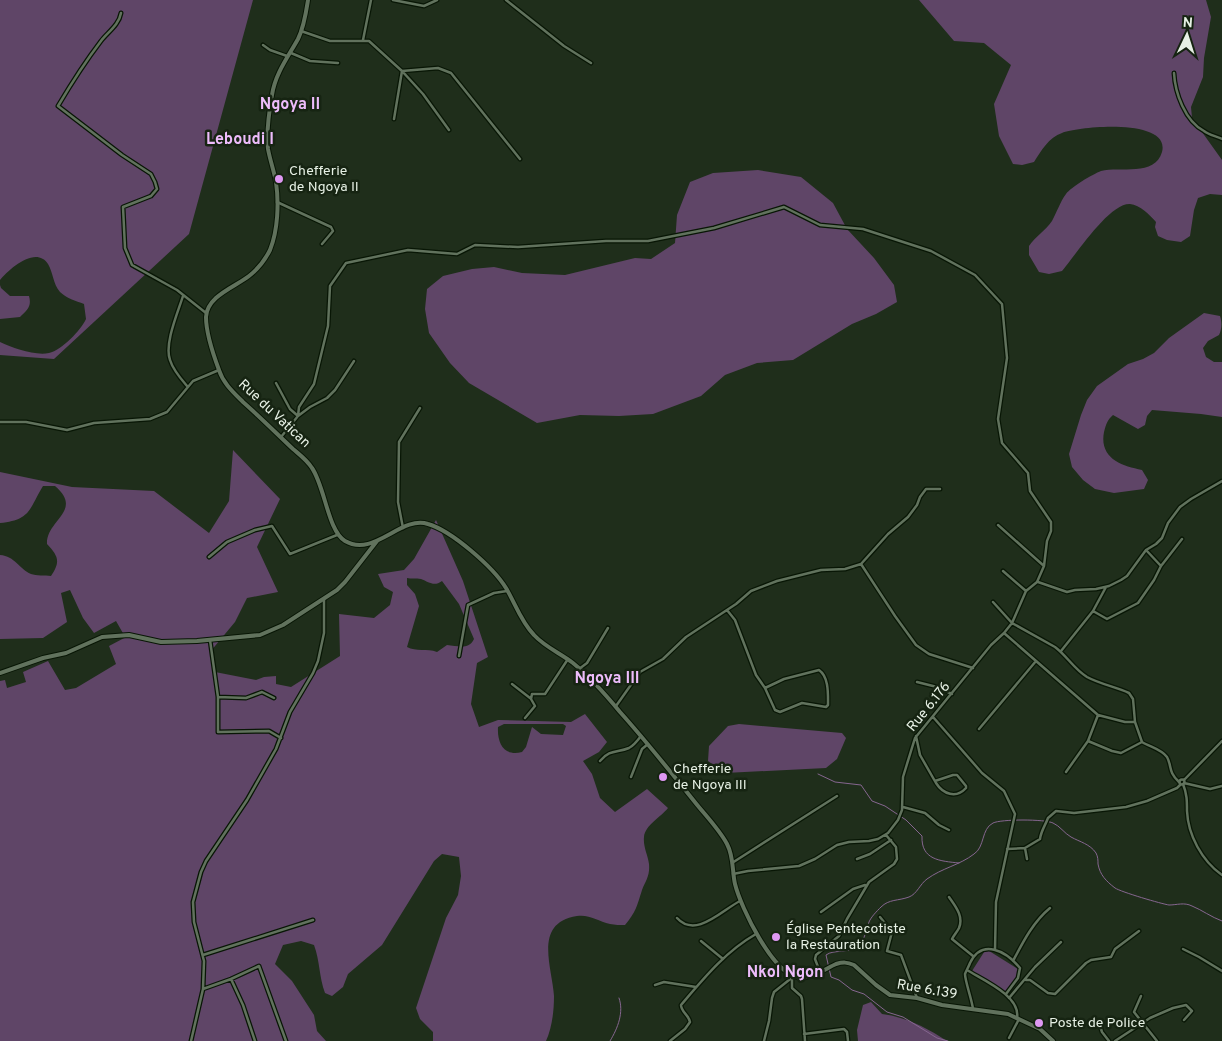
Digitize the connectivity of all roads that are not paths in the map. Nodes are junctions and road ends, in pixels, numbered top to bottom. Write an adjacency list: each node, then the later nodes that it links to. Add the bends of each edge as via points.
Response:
1 (308, 0): 7 (street)
2 (371, 0): 8 (street)
3 (393, 0): 4 (street, via 424,6)
4 (437, 0)
5 (506, 0): 12 (street)
6 (120, 13): 21 (street, via 120,20 101,41 58,106 151,174 157,189 151,196 124,207 125,248 132,265)
7 (301, 31): 8 (street, via 330,40); 10 (street)
8 (363, 40): 13 (street, via 372,43)
9 (263, 45): 10 (street)
10 (288, 54): 11 (street, via 310,61); 19 (street, via 273,88 268,138)
11 (338, 63)
12 (591, 63)
13 (402, 71): 15 (street); 16 (street); 18 (street, via 438,68 451,73)
14 (1174, 73): 17 (street, via 1175,85 1194,124)
15 (394, 119)
16 (449, 130)
17 (1222, 139)
18 (520, 159)
19 (278, 202): 20 (street, via 331,227 333,232); 22 (street, via 274,238 264,259 249,276 212,302)
20 (322, 244)
21 (183, 295): 22 (street); 26 (street, via 170,335 169,359)
22 (206, 313): 24 (street, Rue du Vatican)
23 (354, 361): 28 (street, via 336,390)
24 (219, 370): 26 (street, via 197,378); 30 (street, Rue du Vatican, via 227,386)
25 (276, 383): 28 (street, via 290,410)
26 (187, 386): 29 (street, via 167,412 150,419 94,423 67,430 26,422)
27 (420, 408): 34 (street, via 399,442 398,502)
28 (298, 416): 30 (street); 41 (street, Rue 6.176, via 299,407 314,384 328,326 330,286 346,263 408,250 457,254 475,245 518,247 606,241 648,242 714,228 784,206 820,225 863,229 931,251 975,275 1002,304 1007,358 998,418 1002,443 1028,473 1030,490 1051,522)
29 (0, 422)
30 (281, 437): 35 (street, Rue du Vatican, via 316,475)
31 (1222, 481): 38 (street, via 1180,507 1162,538)
32 (940, 489): 40 (street, via 926,489 908,518 888,534)
33 (998, 525): 41 (street)
34 (403, 528): 37 (street); 46 (street, via 422,522 440,530 490,567)
35 (337, 535): 37 (street, via 355,545); 39 (street, via 290,554 272,526 227,542)
36 (1182, 538): 42 (street)
37 (377, 541): 48 (street, via 345,582)
38 (1146, 550): 42 (street); 45 (street, via 1124,578)
39 (209, 557)
40 (861, 564): 50 (street, via 777,581 751,591); 60 (street, via 916,646 929,654)
41 (1044, 566): 44 (street, Rue 6.176)
42 (1161, 566): 51 (street, via 1138,602 1106,619)
43 (1003, 571): 47 (street)
44 (1037, 582): 45 (street, via 1064,592); 47 (street, Rue 6.176)
45 (1106, 587): 51 (street)
46 (507, 591): 57 (street, via 494,593 468,605); 58 (street, via 531,632)
47 (1026, 591): 52 (street, Rue 6.176)
48 (324, 599): 55 (street, via 268,632); 78 (street, via 324,633 318,661 290,712)
49 (993, 602): 52 (street)
50 (727, 610): 65 (street, via 735,620 756,675); 70 (street, via 686,637 663,659 640,672)
51 (1092, 611): 56 (street)
52 (1012, 623): 54 (street, Rue 6.176); 56 (street)
53 (608, 628): 61 (street)
54 (1004, 633): 59 (street); 60 (street, Rue 6.176)
55 (210, 640): 62 (street, via 161,642 129,635 102,637 66,653); 67 (street)
56 (1061, 652): 74 (street, via 1090,678 1129,692 1133,699)
57 (459, 656)
58 (568, 659): 61 (street); 69 (street, via 545,694 532,694)
59 (1036, 662): 71 (street); 75 (street)
60 (972, 668): 66 (street, Rue 6.176)
61 (580, 669): 70 (street)
62 (0, 673)
63 (917, 682): 66 (street)
64 (512, 684): 69 (street)
65 (765, 688): 65 (street, via 777,712 802,702 828,705 828,691 819,670)
66 (952, 694): 72 (street, Rue 6.176)
67 (218, 697): 68 (street, via 246,698 262,692); 78 (street, via 218,732 269,731)
68 (274, 698)
69 (531, 699): 73 (street, via 534,706)
70 (616, 706): 76 (street)
71 (1098, 715): 74 (street); 79 (street)
72 (933, 717): 77 (street, Rue 6.176); 95 (street, via 982,773 1004,791 1015,814)
73 (525, 718)
74 (1135, 722): 81 (street)
75 (979, 729)
76 (641, 736): 82 (street); 83 (street, via 630,748 614,751)
77 (916, 736): 86 (street, via 920,755); 90 (street, Rue 6.176, via 903,777)
78 (281, 738): 115 (street, via 247,800 201,872 193,902 195,927)
79 (1088, 741): 81 (street, via 1121,753); 84 (street)
80 (1222, 741): 87 (street)
81 (1142, 742): 87 (street, via 1164,754 1171,772)
82 (648, 744): 85 (street, via 642,749); 98 (street, via 724,838)
83 (600, 761)
84 (1066, 772)
85 (631, 777)
86 (935, 782): 86 (street, via 955,775 966,788 960,794 950,794)
87 (1182, 783): 88 (street, via 1210,788); 94 (street, via 1147,801 1126,807 1056,812 1048,818 1040,839); 100 (street, via 1188,795 1192,838 1207,861)
88 (1222, 786)
89 (837, 796): 98 (street)
90 (902, 807): 91 (street, via 925,813); 92 (street, Rue 6.176, via 898,820)
91 (949, 830)
92 (886, 835): 93 (street); 99 (street, via 837,845 799,866)
93 (891, 840): 96 (street); 101 (street, via 898,859)
94 (1025, 848): 95 (street); 97 (street)
95 (1007, 850): 114 (street, via 996,902)
96 (857, 859)
97 (1027, 859)
98 (732, 863): 99 (street)
99 (733, 874): 103 (street)
100 (1222, 875)
101 (867, 884): 105 (street); 121 (street, via 839,936 816,955)
102 (949, 897): 116 (street, via 960,920 952,939)
103 (740, 901): 107 (street, via 703,924 684,923); 110 (street)
104 (1050, 908): 118 (street, via 1031,930)
105 (821, 912)
106 (880, 917): 130 (street, via 892,932 887,951 901,955)
107 (677, 918)
108 (313, 920): 115 (street)
109 (1139, 931): 124 (street, via 1117,947 1111,956 1086,963 1055,994)
110 (758, 933): 117 (street); 122 (street, via 777,963)
111 (701, 941): 117 (street)
112 (1061, 942): 124 (street)
113 (1183, 949): 120 (street)
114 (995, 950): 116 (street, via 981,950); 118 (street)
115 (203, 955): 127 (street)
116 (973, 956): 119 (street)
117 (723, 959): 126 (street)
118 (1013, 961): 128 (street, via 1019,966 1020,974)
119 (967, 970): 128 (street); 132 (street, via 965,976)
120 (1222, 971)
121 (820, 972): 122 (street, Rue 6.139, via 805,978); 130 (street, Rue 6.139, via 841,962 850,963 890,994)
122 (793, 977): 137 (street, via 792,988 802,999); 143 (street, via 774,992)
123 (231, 979): 127 (street); 140 (street); 141 (street, via 259,966)
124 (1026, 980): 131 (street)
125 (655, 985): 126 (street, via 664,982)
126 (696, 987): 142 (street, via 681,1007 689,1018 689,1025)
127 (203, 988): 139 (street)
128 (1006, 994): 131 (street)
129 (1141, 996): 136 (street, via 1134,1012)
130 (917, 998): 132 (street, Rue 6.139)
131 (1009, 998): 133 (street, via 1018,1009)
132 (973, 1009): 133 (street, Rue 6.139)
133 (1018, 1018): 138 (street); 146 (street, Rue 6.139, via 1040,1029)
134 (1184, 1020): 136 (street, via 1192,1011 1186,1005)
135 (1098, 1024): 147 (street)
136 (1142, 1024): 148 (street); 149 (street)
137 (804, 1034): 144 (street); 145 (street, via 844,1029)
138 (1009, 1038)
139 (191, 1041)
140 (255, 1041)
141 (286, 1041)
142 (670, 1041)
143 (764, 1041)
144 (805, 1041)
145 (848, 1041)
146 (1053, 1041)
147 (1109, 1041)
148 (1115, 1041)
149 (1157, 1041)

